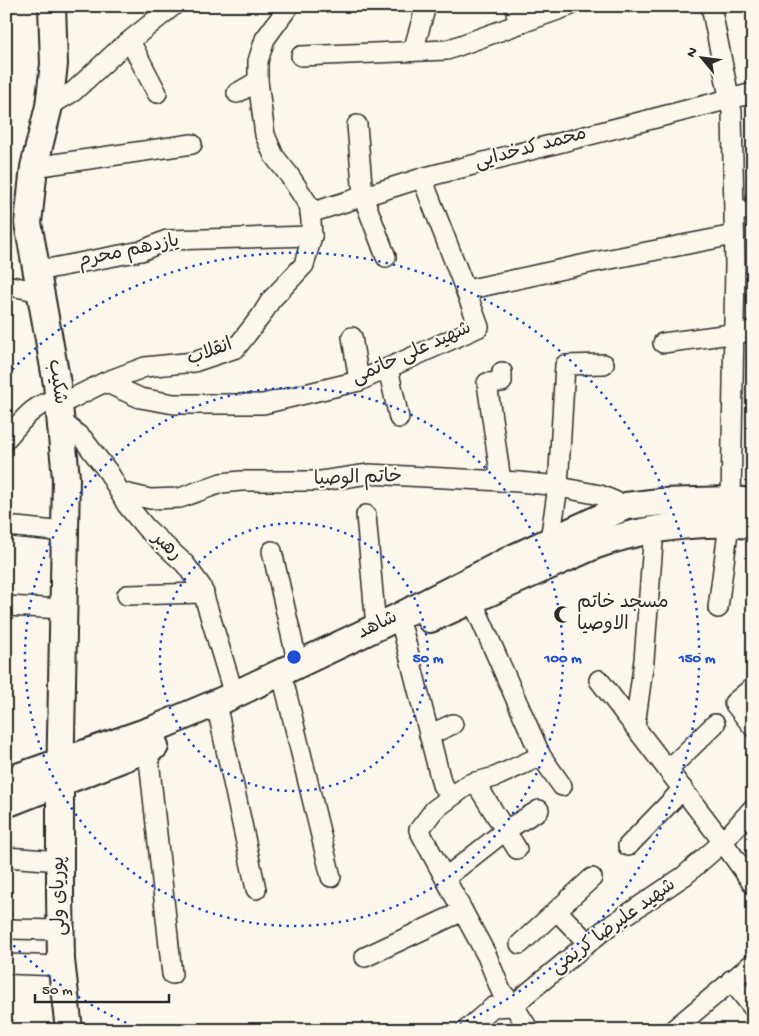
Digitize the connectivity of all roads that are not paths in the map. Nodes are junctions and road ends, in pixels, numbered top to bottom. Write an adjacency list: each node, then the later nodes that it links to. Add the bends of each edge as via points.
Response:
1 (52, 6): 16 (main road, شکیب, via 54,64)
2 (172, 6): 8 (street)
3 (289, 6): 11 (street, via 265,39 258,61)
4 (426, 6): 9 (street)
5 (569, 6): 7 (street)
6 (711, 6): 15 (street)
7 (516, 15): 9 (street, via 447,50)
8 (130, 41): 12 (street); 16 (street, via 74,91)
9 (413, 51): 10 (street)
10 (301, 56)
11 (258, 81): 13 (street); 23 (street, via 265,135 274,156)
12 (157, 93)
13 (237, 93)
14 (753, 93): 15 (street, محمد کدخدایی)
15 (729, 99): 20 (street, محمد کدخدایی); 24 (street)
16 (49, 106): 19 (main road, شکیب)
17 (357, 125): 21 (street)
18 (192, 144): 19 (street)
19 (34, 167): 28 (main road, شکیب, via 28,223)
20 (422, 178): 21 (street, محمد کدخدایی); 30 (street, شهید علی حاتمی)
21 (363, 196): 23 (street, محمد کدخدایی); 27 (street)
22 (753, 209): 24 (street)
23 (310, 210): 25 (street, انقلاب)
24 (734, 211): 26 (street)
25 (312, 236): 28 (street, یازدهم محرم, via 168,240); 39 (street, انقلاب, via 304,265 272,300 236,348 194,362 145,367)
26 (734, 236): 30 (street); 32 (street)
27 (386, 257)
28 (39, 282): 29 (street); 40 (main road, شکیب)
29 (6, 286)
30 (466, 290): 36 (street, شهید علی حاتمی, via 478,327)
31 (753, 331): 32 (street)
32 (734, 333): 34 (street); 47 (street)
33 (352, 337): 38 (street)
34 (663, 344)
35 (604, 364): 44 (street, via 565,365)
36 (388, 368): 38 (street, شهید علی حاتمی); 41 (street)
37 (502, 372): 43 (street, via 502,382 487,383)
38 (359, 381): 39 (street, شهید علی حاتمی, via 263,404 174,404 140,398)
39 (105, 382): 40 (street, انقلاب)
40 (59, 408): 42 (street, انقلاب, via 41,404); 45 (street, رهبر); 51 (main road, شکیب, via 66,478)
41 (399, 418)
42 (6, 439)
43 (501, 481): 44 (street, خاتم الوصیا); 45 (street, خاتم الوصیا, via 369,474 321,481 221,483 180,498 150,499)
44 (558, 487): 46 (street, خاتم الوصیا, via 600,495); 52 (street)
45 (120, 492): 54 (street, رهبر, via 146,528 185,564)
46 (626, 506): 47 (main road, شاهد, via 660,502); 52 (main road, شاهد)
47 (741, 513): 50 (main road, شاهد); 59 (street)
48 (366, 515): 60 (street)
49 (6, 526): 51 (street)
50 (654, 530): 56 (main road, شاهد, via 596,545); 70 (street, via 644,660)
51 (65, 532): 58 (main road, شکیب)
52 (550, 540): 60 (main road, شاهد)
53 (272, 551): 62 (street)
54 (204, 593): 55 (street); 66 (street, رهبر)
55 (127, 595)
56 (472, 600): 61 (main road, شاهد); 74 (street)
57 (6, 606): 58 (street)
58 (64, 608): 76 (main road, شکیب)
59 (718, 608)
60 (376, 627): 62 (main road, شاهد)
61 (403, 631): 64 (main road, شاهد); 72 (street)
62 (298, 665): 66 (main road, شاهد)
63 (599, 680): 70 (street)
64 (285, 687): 67 (main road, شاهد); 91 (street)
65 (753, 687): 71 (street, via 734,703)
66 (234, 695): 76 (main road, شاهد)
67 (219, 717): 73 (main road, شاهد); 95 (street)
68 (453, 724): 72 (street)
69 (715, 724): 75 (street)
70 (635, 726): 75 (street)
71 (753, 727)
72 (429, 735): 81 (street, via 442,785)
73 (148, 750): 76 (main road, شاهد); 106 (street)
74 (541, 756): 78 (street, via 495,777); 79 (street)
75 (668, 770): 80 (street)
76 (60, 772): 77 (main road, شاهد); 82 (main road, شاهد); 90 (main road, پوریای ولی)
77 (6, 781)
78 (475, 782): 81 (street); 85 (street)
79 (562, 786)
80 (683, 789): 86 (street); 87 (street)
81 (453, 795): 92 (street, via 434,810 419,830)
82 (6, 804)
83 (753, 808): 86 (street, شهید علیرضا کریمی)
84 (539, 810): 85 (street)
85 (506, 830): 88 (street); 92 (street)
86 (723, 842): 94 (street); 100 (street, شهید علیرضا کریمی, via 684,876)
87 (628, 846)
88 (517, 849)
89 (6, 857): 90 (street)
90 (60, 860): 99 (main road, پوریای ولی)
91 (331, 877)
92 (445, 878): 96 (street)
93 (592, 878): 97 (street)
94 (753, 884)
95 (256, 889)
96 (464, 911): 102 (street); 108 (street, via 501,991)
97 (557, 911): 100 (street); 101 (street)
98 (6, 929): 99 (street)
99 (61, 930): 105 (main road, پوریای ولی)
100 (588, 943): 108 (street, شهید علیرضا کریمی)
101 (520, 944)
102 (365, 957)
103 (753, 963): 107 (street)
104 (6, 964): 105 (street)
105 (62, 966): 110 (main road, پوریای ولی)
106 (172, 974)
107 (730, 980): 109 (street); 113 (street)
108 (514, 1006): 111 (street, via 493,1007); 112 (street)
109 (753, 1008)
110 (69, 1030)
111 (466, 1030)
112 (529, 1030)
113 (672, 1030)

